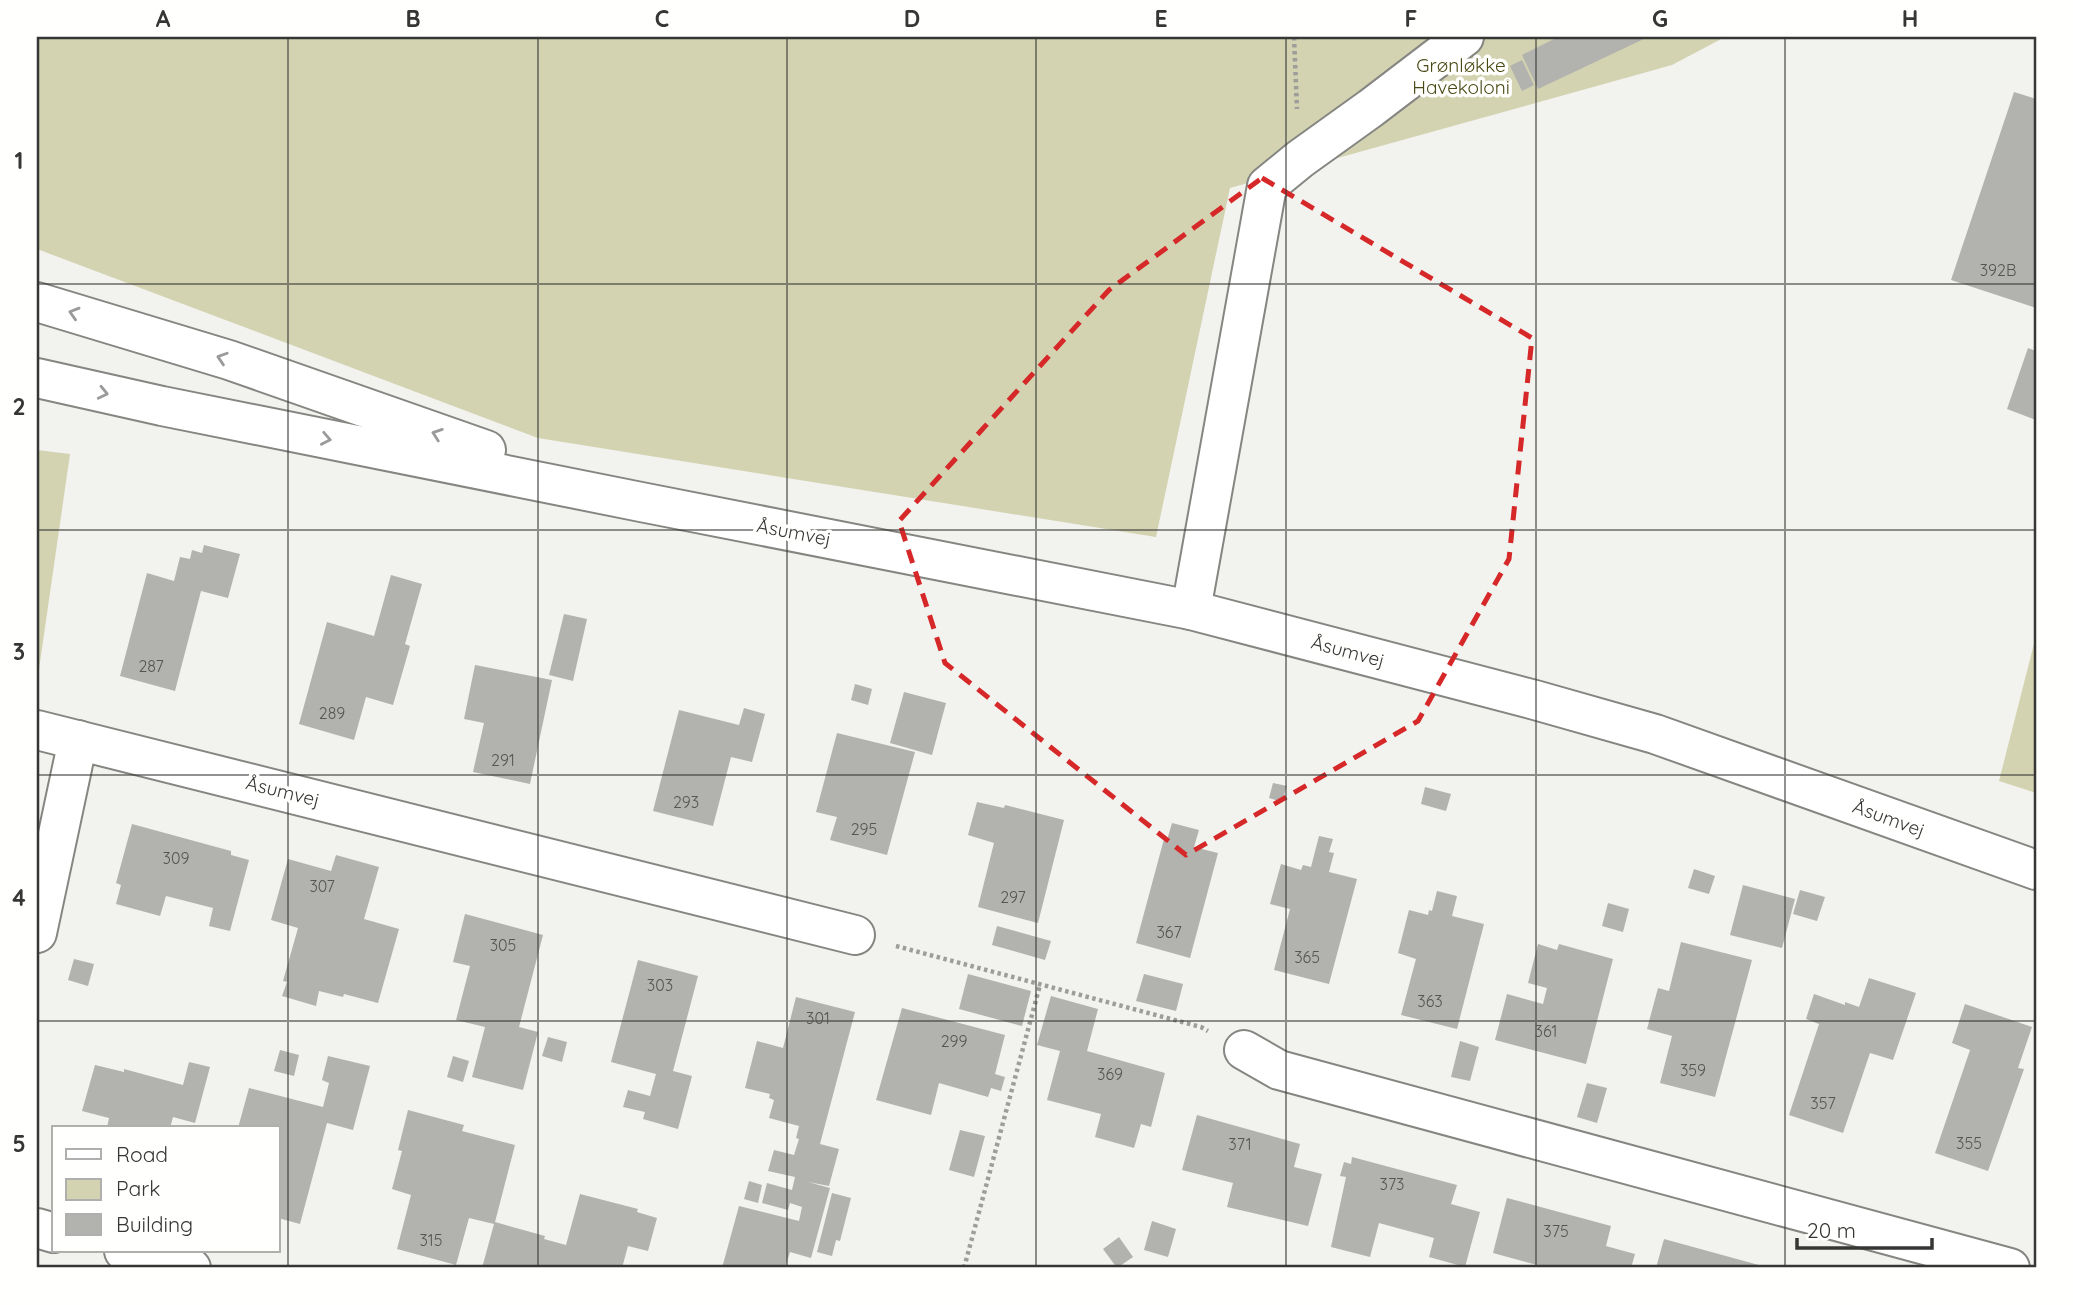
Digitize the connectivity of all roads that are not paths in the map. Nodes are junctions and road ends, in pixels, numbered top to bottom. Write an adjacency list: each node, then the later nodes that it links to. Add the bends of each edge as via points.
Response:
1 (1464, 37): 5 (street, via 1267,186)
2 (37, 302): 4 (street, Åsumvej, one-way to 2, via 229,360)
3 (37, 378): 4 (street, Åsumvej, one-way to 4)
4 (641, 502): 5 (street, Åsumvej)
5 (1191, 610): 8 (street, Åsumvej, via 1656,734)
6 (37, 730): 7 (street, Åsumvej)
7 (78, 740): 9 (street); 10 (street, Åsumvej)
8 (2036, 870)
9 (37, 933)
10 (855, 935)
11 (1244, 1050): 15 (street, via 1279,1070)
12 (2036, 1249): 16 (street)
13 (128, 1252): 14 (street)
14 (191, 1268)
15 (2010, 1268)
16 (2029, 1268)

